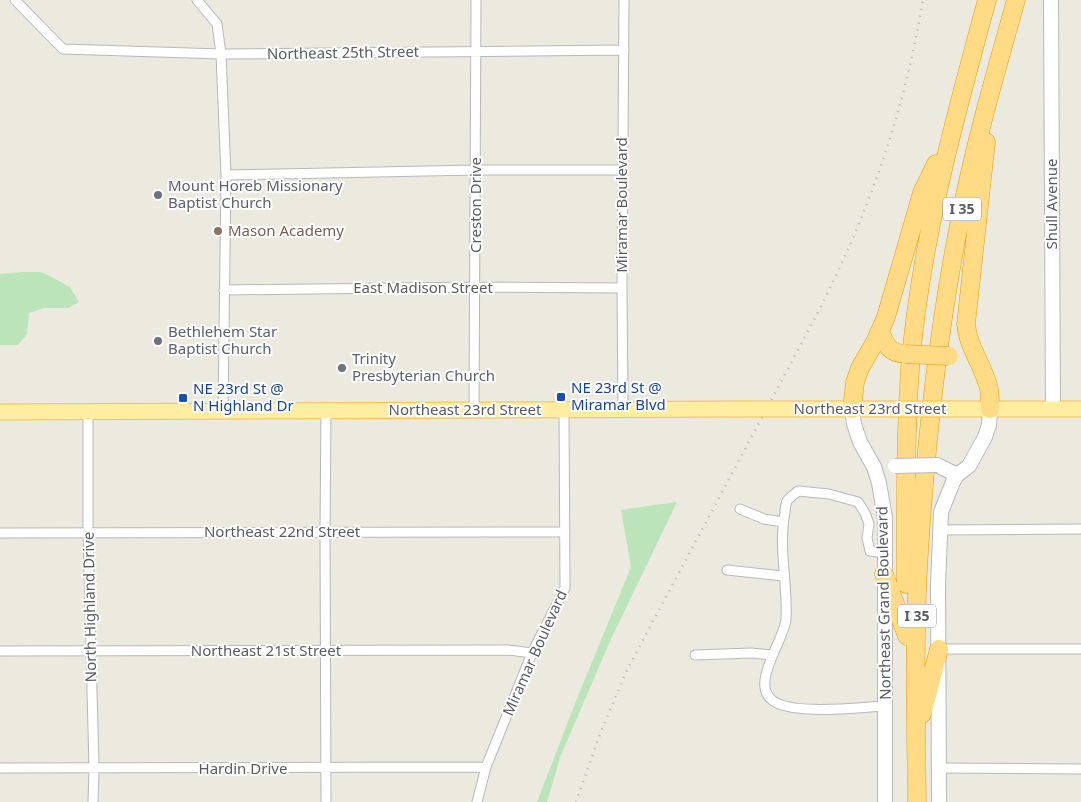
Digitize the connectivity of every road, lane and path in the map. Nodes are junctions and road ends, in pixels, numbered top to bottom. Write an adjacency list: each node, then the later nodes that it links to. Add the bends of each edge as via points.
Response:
1 (15, 0): 10 (street, Northeast 25th Street, via 62,49)
2 (197, 0): 10 (street, via 217,24)
3 (476, 0): 9 (street, Creston Drive)
4 (624, 0): 8 (street, Miramar Boulevard)
5 (987, 0): 12 (highway, I 35)
6 (1016, 0): 11 (highway, I 35)
7 (1051, 0): 24 (main road, Shull Avenue)
8 (624, 50): 9 (street, Northeast 25th Street); 14 (street, Miramar Boulevard)
9 (477, 51): 10 (street, Northeast 25th Street); 13 (street, Creston Drive)
10 (221, 54): 15 (street)
11 (988, 101): 20 (highway, via 985,158 966,324); 56 (highway, I 35, via 963,204 936,370 918,570)
12 (949, 137): 19 (highway, via 922,193); 46 (highway, I 35, via 930,227 910,368)
13 (476, 170): 14 (street); 15 (street); 16 (street, Creston Drive)
14 (623, 170): 17 (street, Miramar Boulevard)
15 (226, 175): 18 (street)
16 (475, 287): 17 (street, East Madison Street); 18 (street, East Madison Street); 27 (street, Creston Drive)
17 (622, 288): 28 (street, Miramar Boulevard)
18 (224, 290): 30 (street)
19 (880, 332): 20 (highway, bridge, via 887,347 897,354 961,355); 22 (highway, via 860,368)
20 (968, 340): 23 (highway, via 989,389)
21 (564, 409): 27 (main road, Northeast 23rd Street); 28 (main road, Northeast 23rd Street); 39 (street, Miramar Boulevard)
22 (852, 409): 23 (main road, Northeast 23rd Street, bridge); 28 (main road, Northeast 23rd Street, bridge); 32 (main road, Northeast Grand Boulevard, via 860,442)
23 (990, 409): 24 (main road, Northeast 23rd Street); 33 (main road, via 987,431 977,453)
24 (1053, 409): 25 (main road, Northeast 23rd Street)
25 (1081, 409)
26 (326, 410): 27 (main road, Northeast 23rd Street); 30 (main road, Northeast 23rd Street); 38 (street)
27 (474, 410)
28 (623, 410)
29 (88, 411): 30 (main road, Northeast 23rd Street); 31 (main road, Northeast 23rd Street); 41 (street, North Highland Drive)
30 (223, 411)
31 (0, 412)
32 (874, 467): 33 (main road, bridge, via 937,465); 42 (main road, Northeast Grand Boulevard, via 885,518)
33 (958, 475): 37 (main road, via 942,507)
34 (740, 509): 35 (street, via 764,519)
35 (783, 522): 42 (street, via 787,501 798,491 830,494 858,502 869,524 867,538 870,551); 45 (street)
36 (1081, 529): 37 (street)
37 (940, 530): 47 (main road)
38 (325, 532): 39 (street, Northeast 22nd Street); 41 (street, Northeast 22nd Street); 51 (street)
39 (565, 532): 52 (street, Miramar Boulevard, via 565,588)
40 (0, 533): 41 (street, Northeast 22nd Street)
41 (88, 533): 50 (street, North Highland Drive)
42 (885, 553): 44 (main road, Northeast Grand Boulevard)
43 (727, 570): 45 (street)
44 (884, 574): 46 (highway); 55 (main road, Northeast Grand Boulevard)
45 (784, 576): 53 (street, via 786,623)
46 (906, 636): 67 (highway, I 35)
47 (939, 649): 48 (street); 56 (highway); 60 (main road)
48 (1081, 649)
49 (0, 651): 50 (street, Northeast 21st Street)
50 (92, 651): 51 (street, Northeast 21st Street); 61 (street, North Highland Drive)
51 (326, 651): 52 (street, Northeast 21st Street, via 508,650); 59 (street)
52 (532, 653): 57 (street, Miramar Boulevard)
53 (772, 654): 54 (street); 55 (street, via 765,677 772,700 803,709)
54 (695, 655)
55 (885, 706): 66 (main road, Northeast Grand Boulevard)
56 (916, 733): 68 (highway, I 35)
57 (486, 767): 59 (street, Hardin Drive); 65 (street, Miramar Boulevard)
58 (0, 768): 61 (street, Hardin Drive)
59 (326, 768): 61 (street, Hardin Drive); 64 (street)
60 (939, 768): 62 (street); 69 (main road)
61 (94, 769): 63 (street, North Highland Drive)
62 (1081, 769)
63 (92, 802)
64 (326, 802)
65 (477, 802)
66 (885, 802)
67 (907, 802)
68 (917, 802)
69 (939, 802)

